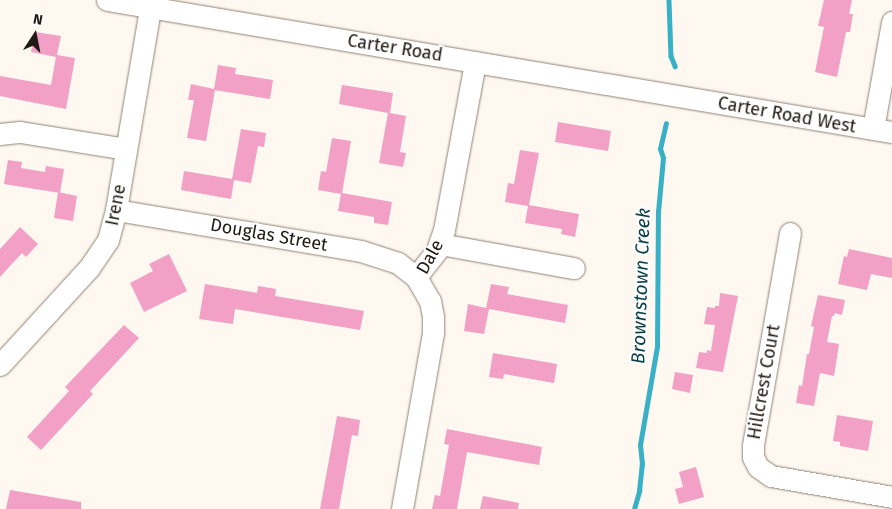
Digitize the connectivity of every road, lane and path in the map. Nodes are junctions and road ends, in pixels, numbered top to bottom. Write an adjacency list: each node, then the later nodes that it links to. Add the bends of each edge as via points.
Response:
1 (107, 0): 2 (street, Carter Road)
2 (150, 8): 4 (street, Carter Road); 8 (street, Irene)
3 (892, 22): 6 (street)
4 (475, 62): 5 (street, Carter Road); 11 (street, Dale)
5 (682, 96): 6 (street, Carter Road West)
6 (882, 131)
7 (0, 134): 8 (street, via 20,132)
8 (126, 149): 9 (street, Irene)
9 (116, 210): 13 (street, Douglas Street, via 361,251 398,263); 14 (street, Irene, via 104,249)
10 (790, 233): 15 (street, Hillcrest Court, via 753,457 758,467 771,476)
11 (440, 244): 12 (street); 13 (street, Dale)
12 (574, 268)
13 (416, 277): 16 (street, Dale, via 430,301 434,316 433,333)
14 (0, 365)
15 (892, 497)
16 (402, 509)

